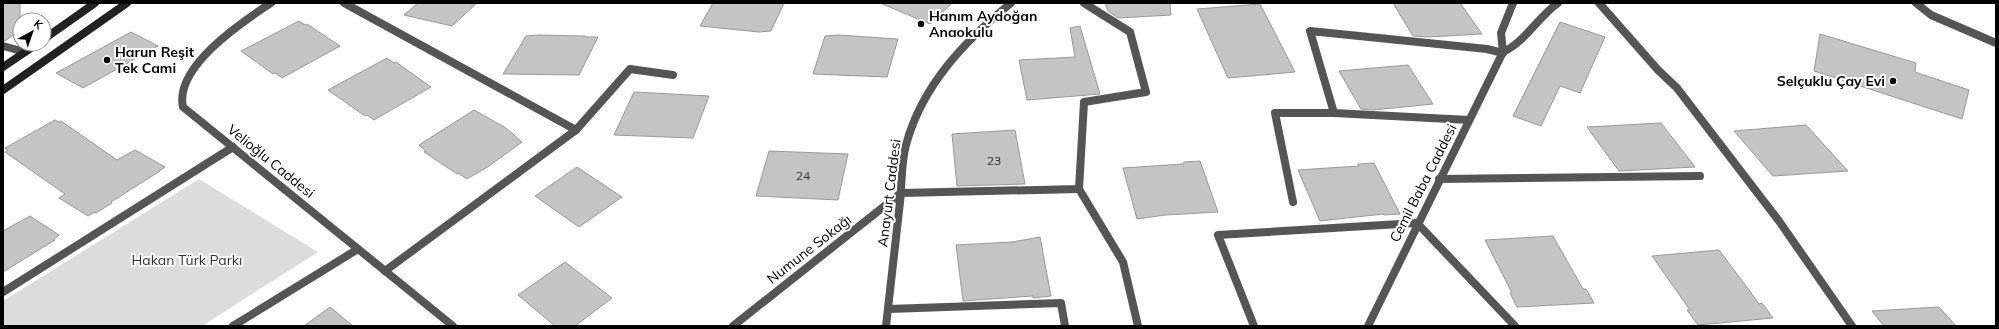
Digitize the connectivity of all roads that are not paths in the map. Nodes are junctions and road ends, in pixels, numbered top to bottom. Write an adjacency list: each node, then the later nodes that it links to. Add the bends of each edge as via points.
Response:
1 (95, 3): 11 (main road)
2 (127, 3): 17 (main road)
3 (271, 3): 21 (street, Velioğlu Caddesi, via 234,29 205,57 189,75 182,92 183,107)
4 (344, 3): 20 (street)
5 (1011, 3): 25 (street, Anayurt Caddesi, via 976,32 954,56 930,90 912,126 906,145)
6 (1084, 3): 24 (street, via 1130,32 1146,92 1084,102)
7 (1513, 3): 14 (street, via 1500,33 1499,42)
8 (1558, 3): 14 (street, Cemil Baba Caddesi, via 1512,48)
9 (1599, 3): 41 (street, via 1677,88 1779,221)
10 (1916, 3): 12 (street, via 1931,16)
11 (52, 33)
12 (1996, 43)
13 (25, 52): 15 (main road)
14 (1503, 52): 18 (street, via 1310,31); 19 (street, Cemil Baba Caddesi)
15 (3, 67)
16 (673, 75): 20 (street, via 630,69)
17 (3, 90)
18 (1334, 113): 19 (street); 26 (street, via 1275,113)
19 (1469, 120): 23 (street, Cemil Baba Caddesi)
20 (576, 130): 29 (street)
21 (233, 147): 28 (street, Velioğlu Caddesi); 30 (street)
22 (1700, 176): 23 (street)
23 (1439, 179): 27 (street, Cemil Baba Caddesi)
24 (1079, 189): 25 (street); 37 (street, via 1123,262)
25 (901, 193): 31 (street, Anayurt Caddesi); 34 (street, Numune Sokağı)
26 (1293, 202)
27 (1417, 223): 38 (street, via 1218,235); 39 (street, Cemil Baba Caddesi); 40 (street)
28 (358, 249): 29 (street, Velioğlu Caddesi); 32 (street)
29 (385, 271): 33 (street, Velioğlu Caddesi)
30 (3, 292)
31 (889, 309): 35 (street, Anayurt Caddesi); 36 (street, via 1061,303)
32 (233, 326)
33 (453, 326)
34 (733, 326)
35 (886, 326)
36 (1066, 326)
37 (1138, 326)
38 (1254, 326)
39 (1368, 326)
40 (1515, 326)
41 (1852, 326)

